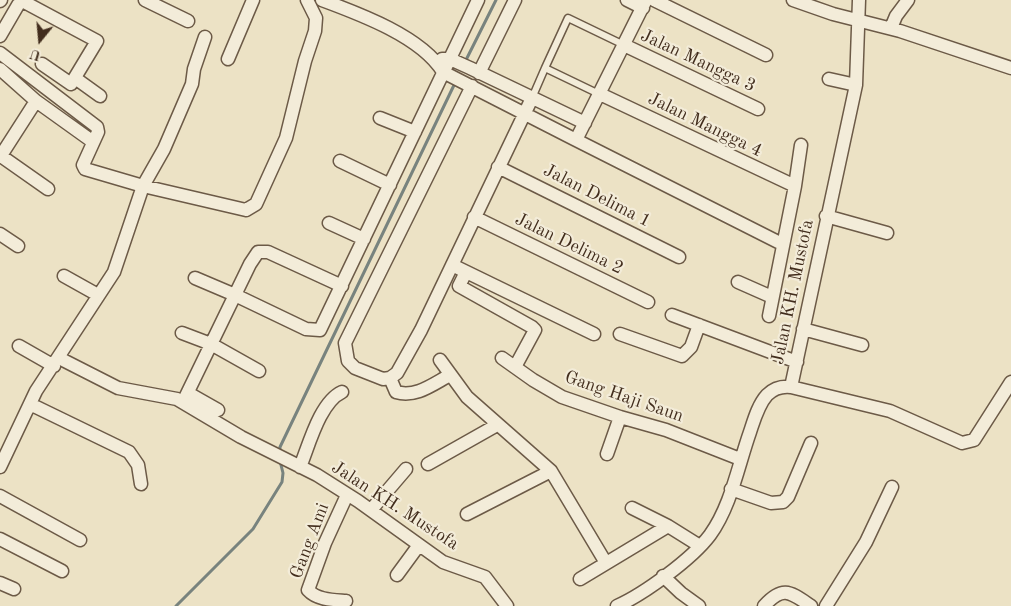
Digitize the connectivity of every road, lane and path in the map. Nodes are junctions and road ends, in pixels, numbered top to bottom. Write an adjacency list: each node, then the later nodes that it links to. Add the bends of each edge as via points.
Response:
1 (145, 0): 15 (street)
2 (254, 0): 22 (street)
3 (307, 0): 53 (street, via 316,18 314,38 284,145 256,204 246,210)
4 (322, 0): 23 (street, via 387,27)
5 (478, 0): 24 (street)
6 (515, 0): 29 (street)
7 (627, 0): 13 (street)
8 (654, 0): 21 (street)
9 (793, 0): 14 (street)
10 (859, 0): 14 (street, Jalan KH. Mustofa)
11 (908, 0): 16 (street)
12 (20, 2): 17 (street); 31 (street, via 97,41)
13 (644, 4): 19 (street)
14 (859, 20): 16 (street); 35 (street, Jalan KH. Mustofa)
15 (188, 21)
16 (891, 28): 27 (street)
17 (0, 36)
18 (205, 36): 53 (street, via 192,84)
19 (624, 45): 26 (lane, via 568,18); 36 (street); 41 (street, Jalan Mangga 3)
20 (0, 53): 53 (street, via 97,127 98,132 83,166 85,169)
21 (766, 55)
22 (228, 59)
23 (435, 59): 24 (street); 30 (street)
24 (452, 60): 29 (street); 30 (street)
25 (42, 64): 31 (street, via 69,83)
26 (546, 68): 36 (lane); 39 (lane)
27 (1011, 68)
28 (0, 69): 40 (street)
29 (475, 70): 34 (street)
30 (446, 74): 33 (street); 45 (street)
31 (75, 78): 37 (street)
32 (829, 79): 35 (street)
33 (468, 84): 38 (street); 92 (street, via 345,343 348,361 355,368 383,379)
34 (504, 85): 38 (street, via 503,97); 39 (street)
35 (856, 85): 56 (street, Jalan KH. Mustofa)
36 (600, 94): 44 (street); 54 (street, Jalan Mangga 4)
37 (100, 96)
38 (495, 98): 42 (street)
39 (532, 98): 42 (street); 44 (street)
40 (36, 101): 46 (street); 49 (street)
41 (758, 109)
42 (525, 112): 47 (street); 51 (street)
43 (380, 118): 45 (street)
44 (585, 124): 47 (street)
45 (415, 132): 52 (street)
46 (88, 139)
47 (576, 140): 62 (street)
48 (801, 145): 54 (street)
49 (0, 156): 55 (street)
50 (340, 161): 52 (street)
51 (498, 167): 57 (street); 64 (street, Jalan Delima 1)
52 (390, 185): 61 (street)
53 (143, 186): 71 (street, via 114,272)
54 (795, 186): 62 (street)
55 (48, 189)
56 (826, 216): 59 (street); 78 (street, Jalan KH. Mustofa)
57 (474, 218): 65 (street); 74 (street, Jalan Delima 2)
58 (328, 223): 61 (street)
59 (887, 233)
60 (0, 234): 63 (street)
61 (364, 239): 70 (street)
62 (782, 244): 73 (street)
63 (18, 246)
64 (679, 257)
65 (452, 265): 66 (street); 92 (street, via 421,330 397,373)
66 (466, 272): 80 (street); 89 (street, via 459,286 535,330)
67 (64, 276): 71 (street)
68 (195, 278): 72 (street)
69 (738, 282): 73 (street)
70 (342, 286): 72 (street, via 262,251 255,254); 72 (street, via 323,327 317,332)
71 (98, 295): 87 (street)
72 (235, 295): 82 (street)
73 (772, 297): 76 (street)
74 (648, 302)
75 (672, 316): 77 (street)
76 (769, 316)
77 (699, 326): 81 (street, via 691,346 682,356); 88 (street)
78 (803, 329): 83 (street); 88 (street, Jalan KH. Mustofa)
79 (182, 333): 82 (street)
80 (594, 334)
81 (620, 334)
82 (211, 344): 90 (street); 96 (street)
83 (862, 345)
84 (19, 346): 87 (street)
85 (502, 358): 89 (street, Gang Haji Saun)
86 (440, 360): 91 (street)
87 (56, 362): 96 (street, via 118,388); 97 (street)
88 (797, 362): 94 (street, Jalan KH. Mustofa)
89 (515, 367): 99 (street, Gang Haji Saun, via 562,397)
90 (259, 371)
91 (450, 375): 92 (street, via 406,395 396,392); 100 (street, via 467,397)
92 (390, 378)
93 (1011, 382): 94 (street, via 974,440 968,443 953,440 890,411)
94 (791, 387): 103 (street, Jalan KH. Mustofa, via 775,389 764,400)
95 (342, 392): 105 (street, via 333,396 326,406)
96 (185, 398): 98 (street); 105 (street, Jalan KH. Mustofa, via 268,451)
97 (30, 404): 106 (street); 109 (street, via 129,452 138,465)
98 (218, 410)
99 (620, 417): 102 (street); 103 (street, Gang Haji Saun, via 666,430)
100 (497, 425): 104 (street); 108 (street)
101 (811, 443): 111 (street, via 783,502 771,503)
102 (607, 454)
103 (740, 459): 111 (street, Jalan KH. Mustofa)
104 (428, 464)
105 (300, 467): 112 (street, Jalan KH. Mustofa)
106 (0, 468)
107 (406, 469): 115 (street)
108 (551, 471): 116 (street); 122 (street)
109 (140, 484)
110 (892, 487): 135 (street, via 866,542)
111 (731, 489): 121 (street, Jalan KH. Mustofa, via 717,523)
112 (347, 495): 115 (street, Jalan KH. Mustofa); 129 (street, Gang Ami, via 324,543 308,590 316,596)
113 (0, 496): 119 (street)
114 (632, 508): 117 (street)
115 (371, 510): 120 (street, Jalan KH. Mustofa)
116 (467, 514)
117 (668, 526): 121 (street); 122 (street)
118 (0, 539): 123 (street)
119 (80, 540)
120 (419, 544): 124 (street); 130 (street, Jalan KH. Mustofa, via 443,562 485,577)
121 (700, 546): 125 (street, Jalan KH. Mustofa)
122 (606, 563): 126 (street)
123 (62, 571)
124 (397, 576)
125 (663, 576): 131 (street, Jalan KH. Mustofa); 132 (street)
126 (580, 579)
127 (0, 583): 128 (street)
128 (14, 589)
129 (346, 600)
130 (501, 604)
131 (617, 606)
132 (699, 606)
133 (764, 606): 134 (street, via 782,592)
134 (811, 606)
135 (826, 606)

